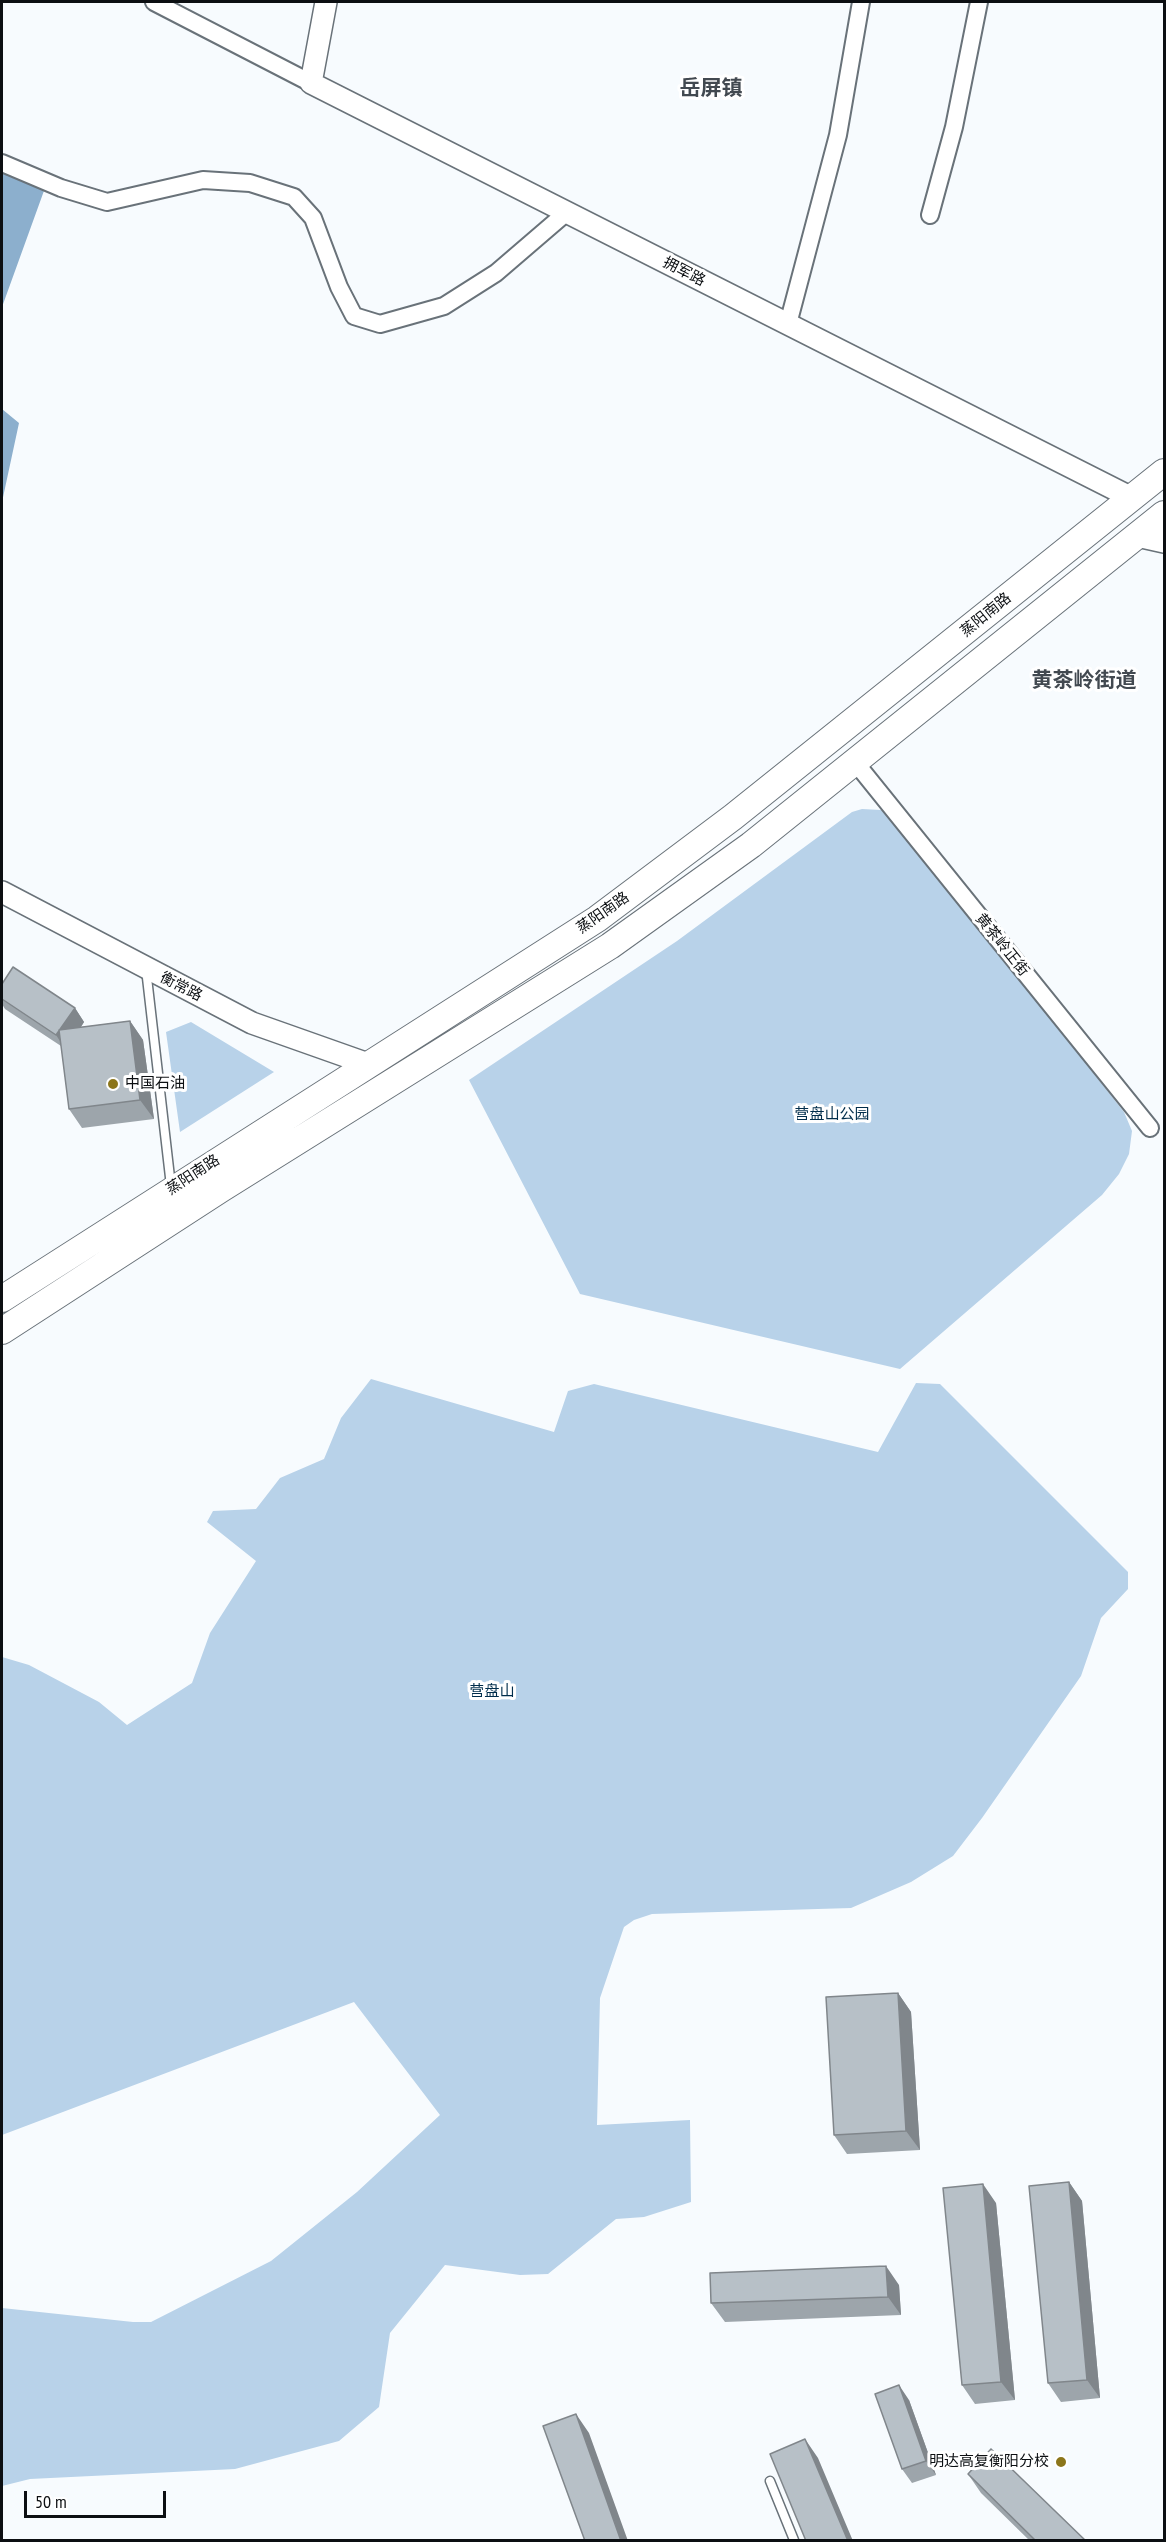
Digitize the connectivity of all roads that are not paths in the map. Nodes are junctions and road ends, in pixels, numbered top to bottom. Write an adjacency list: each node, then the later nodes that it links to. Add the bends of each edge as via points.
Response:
1 (154, 2): 5 (street)
2 (326, 2): 5 (street)
3 (861, 2): 9 (street, via 838,135)
4 (979, 2): 8 (street, via 954,127)
5 (311, 82): 7 (street, 拥军路)
6 (2, 163): 7 (street, via 107,202 202,180 250,183 294,197 313,218 354,316 380,324 444,306 496,273)
7 (567, 212): 9 (street, 拥军路)
8 (930, 215)
9 (788, 324): 11 (street, 拥军路)
10 (1164, 472): 11 (main road, 蒸阳南路)
11 (1132, 498): 18 (main road, 蒸阳南路, via 733,817 597,919)
12 (1164, 514): 13 (main road, 蒸阳南路)
13 (1137, 536): 14 (street); 15 (main road, 蒸阳南路)
14 (1164, 542)
15 (855, 762): 19 (street, 黄茶岭正街); 22 (main road, 蒸阳南路, via 751,844 610,946)
16 (2, 892): 17 (street, 衡常路)
17 (146, 969): 18 (street, 衡常路, via 252,1023); 20 (lane)
18 (368, 1064): 20 (main road, 蒸阳南路)
19 (1150, 1128)
20 (171, 1189): 21 (main road, 蒸阳南路)
21 (2, 1299)
22 (2, 1331)
23 (770, 2481): 24 (lane)
24 (794, 2541)

